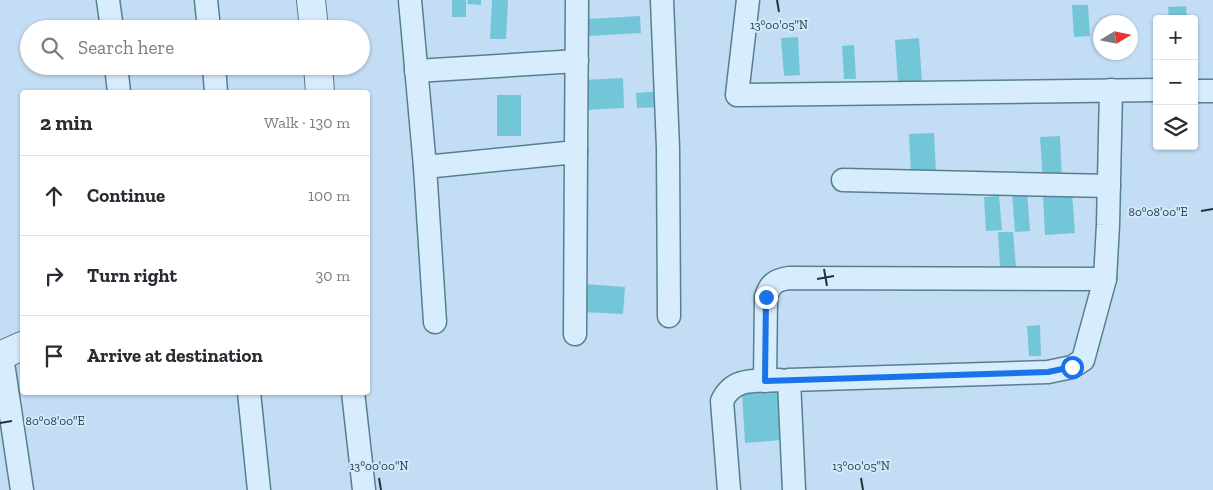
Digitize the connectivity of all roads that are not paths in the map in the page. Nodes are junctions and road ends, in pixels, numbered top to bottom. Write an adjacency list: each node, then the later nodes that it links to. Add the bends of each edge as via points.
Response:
1 (108, 0): 8 (street)
2 (206, 0): 9 (street)
3 (311, 0): 10 (street)
4 (410, 0): 12 (street)
5 (577, 0): 11 (street)
6 (662, 0): 28 (street, via 668,148)
7 (748, 0): 19 (street, via 737,94)
8 (111, 20)
9 (208, 20)
10 (313, 20)
11 (577, 61): 12 (street); 23 (street)
12 (416, 71): 24 (street)
13 (117, 75): 16 (street)
14 (215, 75): 17 (street)
15 (319, 75): 18 (street)
16 (119, 90)
17 (216, 90)
18 (320, 90)
19 (1111, 90): 20 (street); 26 (street)
20 (1153, 90)
21 (1198, 91): 22 (street)
22 (1213, 91)
23 (576, 152): 24 (street); 30 (street)
24 (425, 167): 29 (street)
25 (844, 180): 26 (street)
26 (1109, 186): 27 (street)
27 (1105, 279): 32 (street, via 1083,360 1072,367 1048,372); 33 (street, via 777,280 769,286 766,297)
28 (669, 316)
29 (435, 322)
30 (574, 334)
31 (8, 353): 36 (street)
32 (789, 380): 33 (street); 40 (street)
33 (765, 381): 39 (street, via 735,384 727,390 722,401)
34 (249, 395): 37 (street)
35 (353, 395): 38 (street)
36 (22, 490)
37 (259, 490)
38 (364, 490)
39 (728, 490)
40 (794, 490)

